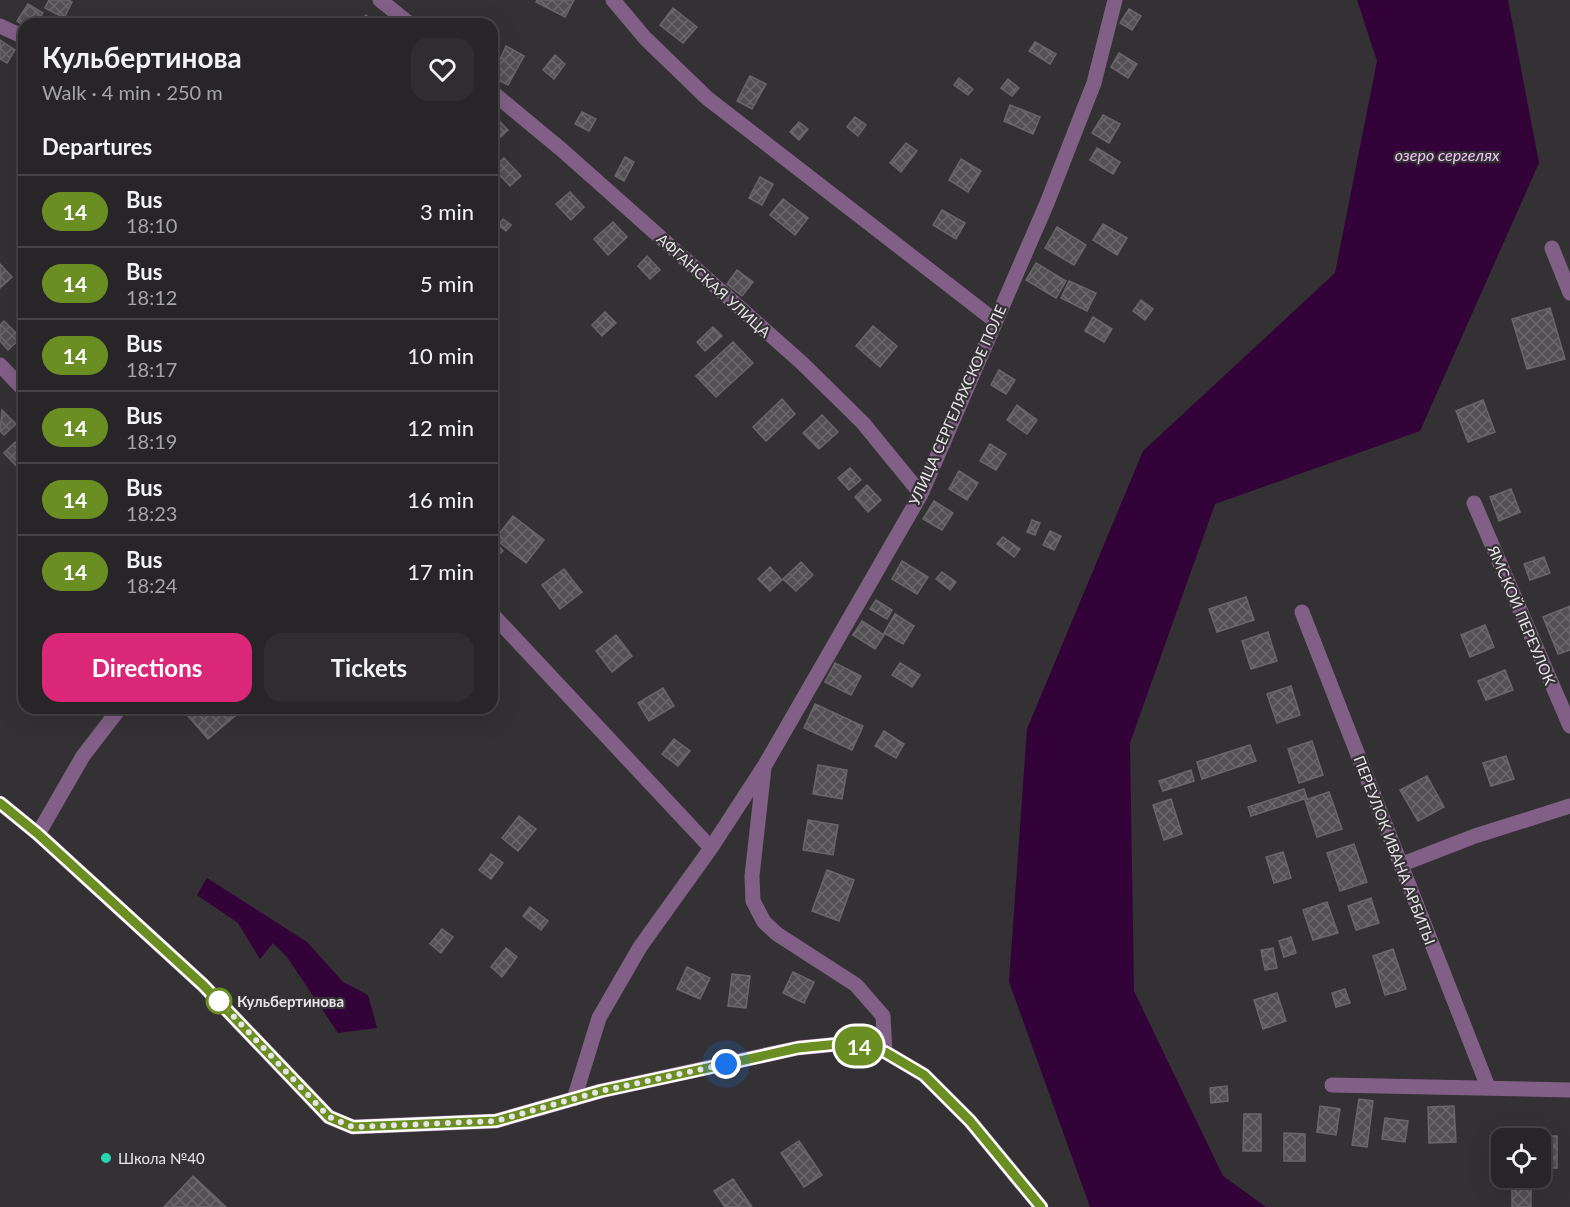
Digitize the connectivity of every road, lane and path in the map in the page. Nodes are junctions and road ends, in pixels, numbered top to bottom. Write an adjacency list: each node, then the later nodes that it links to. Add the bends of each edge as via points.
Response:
1 (380, 0): 4 (street)
2 (613, 0): 10 (street, via 645,38 707,98)
3 (1115, 0): 10 (street, УЛИЦА СЕРГЕЛЯХСКОЕ ПОЛЕ, via 1094,83)
4 (402, 18)
5 (0, 26): 6 (street)
6 (18, 34)
7 (498, 97): 13 (street, АФГАНСКАЯ УЛИЦА, via 802,363 863,423)
8 (1552, 248): 9 (street)
9 (1570, 293)
10 (994, 320): 13 (street, УЛИЦА СЕРГЕЛЯХСКОЕ ПОЛЕ)
11 (0, 365): 12 (street)
12 (18, 384)
13 (921, 494): 19 (street, УЛИЦА СЕРГЕЛЯХСКОЕ ПОЛЕ)
14 (1474, 503): 18 (street, ЯМСКОЙ ПЕРЕУЛОК)
15 (1302, 612): 24 (street, ПЕРЕУЛОК ИВАНА АРБИТЫ)
16 (498, 620): 23 (street)
17 (115, 714): 22 (street, via 83,756)
18 (1570, 726)
19 (765, 765): 23 (street, УЛИЦА СЕРГЕЛЯХСКОЕ ПОЛЕ); 25 (street, via 752,876 753,901 764,922 777,934 856,985 883,1016)
20 (0, 803): 22 (street)
21 (1570, 806): 24 (street)
22 (38, 834): 29 (street, via 203,985 329,1117 353,1127 496,1121)
23 (711, 848): 29 (street, УЛИЦА СЕРГЕЛЯХСКОЕ ПОЛЕ, via 640,947 598,1018)
24 (1400, 865): 27 (street, ПЕРЕУЛОК ИВАНА АРБИТЫ)
25 (885, 1052): 29 (street, via 849,1043 798,1048); 30 (street, via 924,1075 963,1113)
26 (1332, 1084): 27 (street)
27 (1488, 1087): 28 (street)
28 (1570, 1090)
29 (574, 1099)
30 (1041, 1207)

